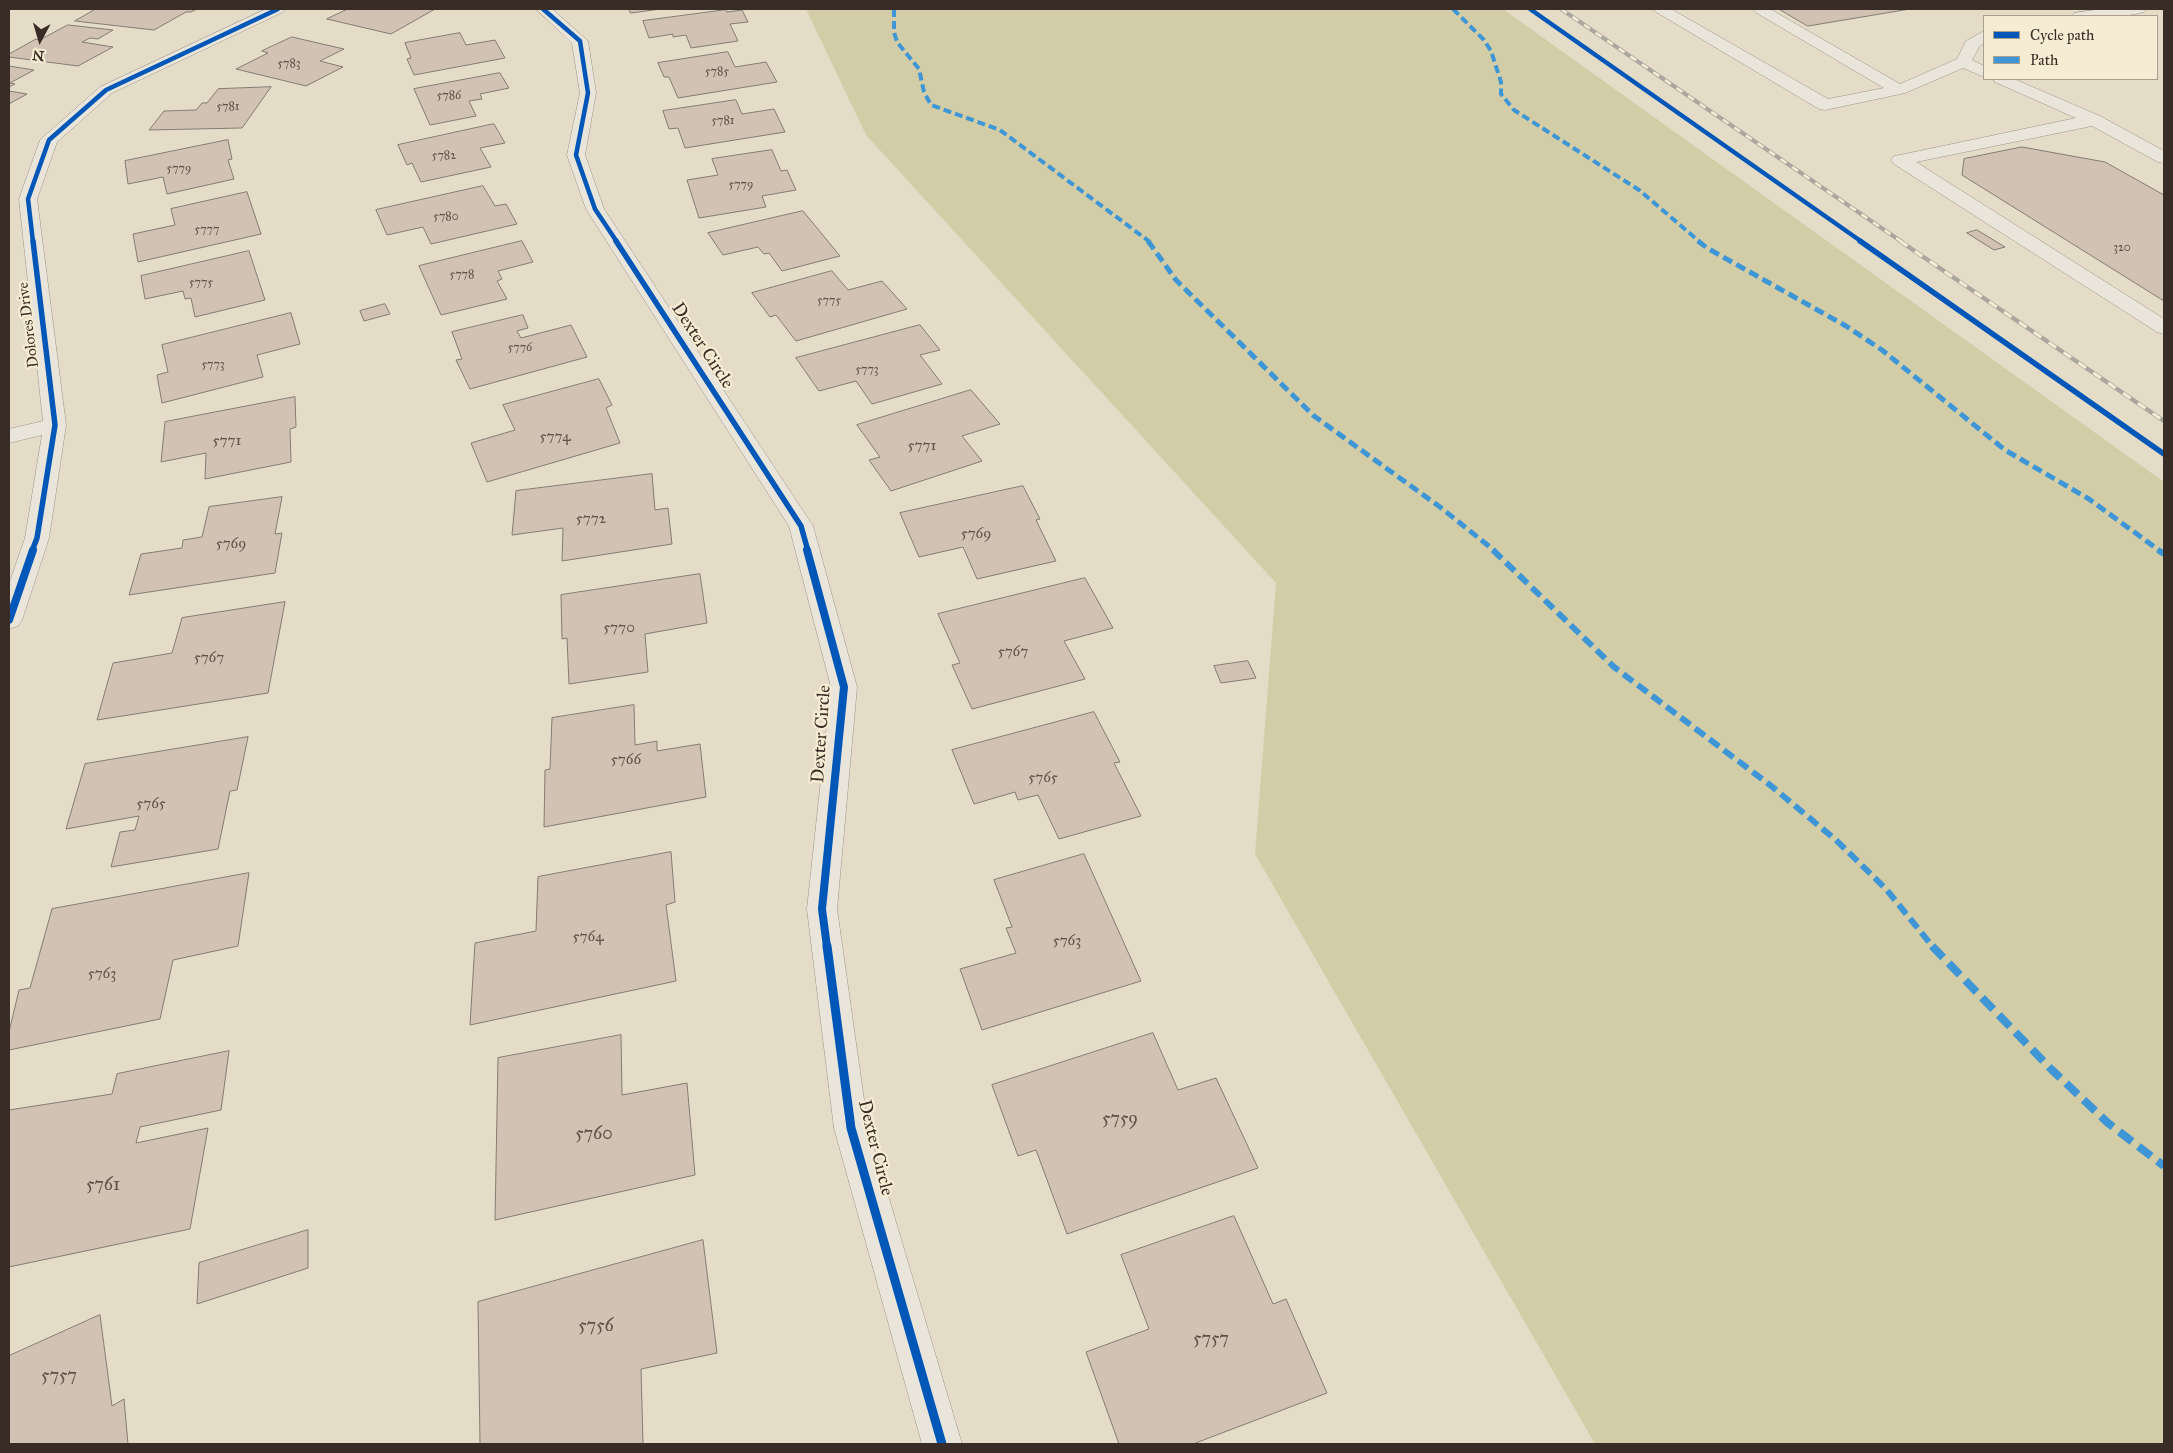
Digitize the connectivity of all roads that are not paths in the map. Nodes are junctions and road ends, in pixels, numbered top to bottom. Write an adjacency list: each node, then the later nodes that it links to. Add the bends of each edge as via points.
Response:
1 (278, 9): 15 (street, Dolores Drive, via 106,90 49,140)
2 (543, 9): 20 (street, Dexter Circle, via 580,41 588,93 576,155 595,209 801,526 844,687 822,909 851,1128)
3 (1661, 9): 12 (street, via 1825,105)
4 (1760, 9): 12 (street)
5 (2139, 9): 6 (street)
6 (2107, 11): 7 (street)
7 (2085, 15)
8 (1983, 37): 9 (street, via 1972,44)
9 (1963, 62): 10 (street); 12 (street)
10 (1983, 72)
11 (2003, 80): 13 (street)
12 (1899, 90)
13 (2094, 120): 14 (street); 16 (street, via 1900,160)
14 (2164, 158)
15 (18, 199): 17 (street, Dolores Drive)
16 (2164, 328)
17 (55, 425): 18 (street); 19 (street, Dolores Drive, via 37,538)
18 (9, 436)
19 (9, 620)
20 (942, 1444)

